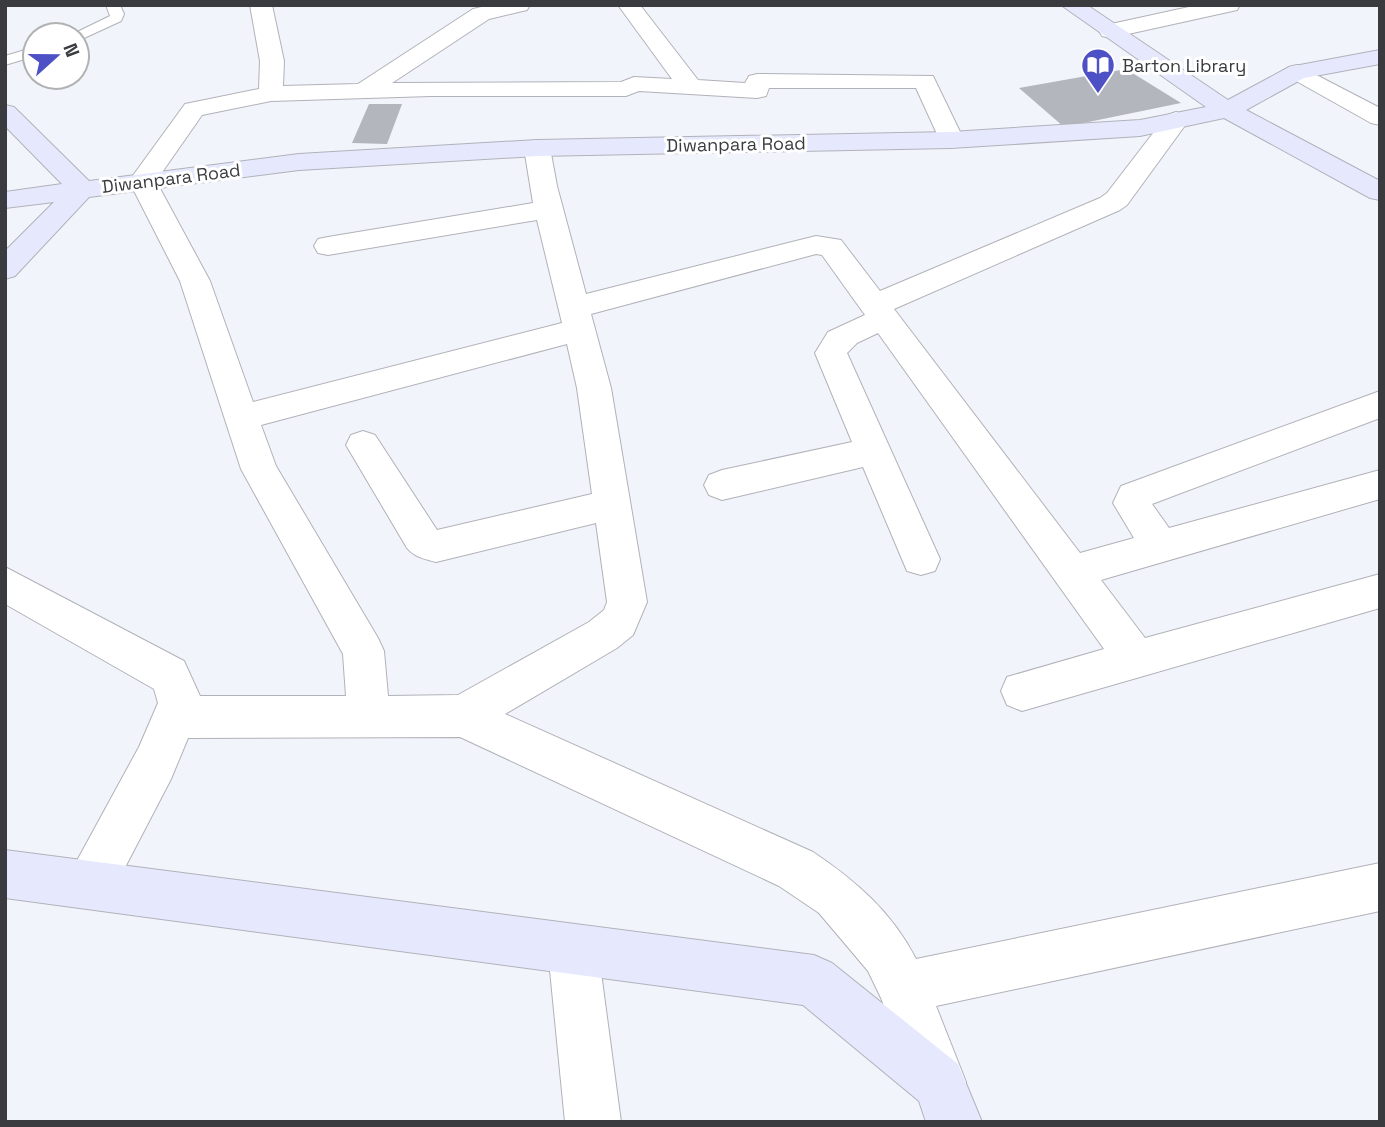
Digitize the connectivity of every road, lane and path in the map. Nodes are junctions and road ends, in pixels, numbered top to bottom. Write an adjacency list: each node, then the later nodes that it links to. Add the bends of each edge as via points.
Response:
1 (113, 5): 7 (lane, via 117,14 111,22)
2 (261, 5): 13 (street, via 272,61)
3 (519, 5): 12 (street, via 481,14)
4 (629, 5): 11 (street)
5 (1072, 5): 8 (street)
6 (1229, 5): 8 (street)
7 (91, 30)
8 (1110, 31): 14 (street)
9 (1380, 57): 10 (street, Diwanpara Road)
10 (1297, 72): 14 (street, Diwanpara Road); 16 (street)
11 (688, 85): 12 (street); 18 (street, via 757,91 757,81 925,81)
12 (364, 91): 13 (street)
13 (271, 94): 20 (street, via 194,109)
14 (1227, 110): 17 (street, Diwanpara Road); 22 (street)
15 (5, 112): 21 (street)
16 (1380, 118)
17 (1176, 120): 18 (street, Diwanpara Road, via 1140,128); 29 (street, via 1110,204)
18 (951, 140): 19 (street, Diwanpara Road)
19 (537, 148): 20 (street, Diwanpara Road, via 299,162); 24 (street)
20 (142, 181): 21 (street, Diwanpara Road); 32 (street, via 195,281)
21 (82, 189): 23 (street, Diwanpara Road); 25 (street)
22 (1380, 192)
23 (5, 200)
24 (549, 209): 26 (street); 30 (street)
25 (32, 241): 27 (street); 28 (street)
26 (328, 246)
27 (5, 259)
28 (5, 269)
29 (881, 312): 30 (street, via 837,253 824,244); 34 (street, via 840,338 831,353); 40 (street)
30 (576, 319): 32 (street); 37 (street, via 594,388)
31 (1380, 404): 38 (street, via 1134,496 1131,503)
32 (240, 418): 47 (street, via 259,469 363,651)
33 (363, 446): 37 (street, via 420,537 436,546)
34 (874, 451): 36 (street); 39 (street)
35 (1380, 484): 38 (street)
36 (722, 485)
37 (613, 504): 45 (street, via 627,602 619,622)
38 (1160, 547): 40 (street)
39 (921, 559)
40 (1072, 572): 43 (street)
41 (5, 584): 46 (street, via 169,675 180,704)
42 (1380, 591): 43 (street)
43 (1136, 659): 44 (street)
44 (1022, 691)
45 (462, 716): 47 (street); 52 (street, via 796,869 836,896 886,953)
46 (174, 717): 47 (street); 49 (street)
47 (369, 717)
48 (5, 874): 49 (street)
49 (90, 886): 51 (street)
50 (1380, 887): 52 (street)
51 (573, 950): 53 (street, via 814,981); 54 (street)
52 (903, 987): 53 (street)
53 (946, 1102)
54 (593, 1122)

